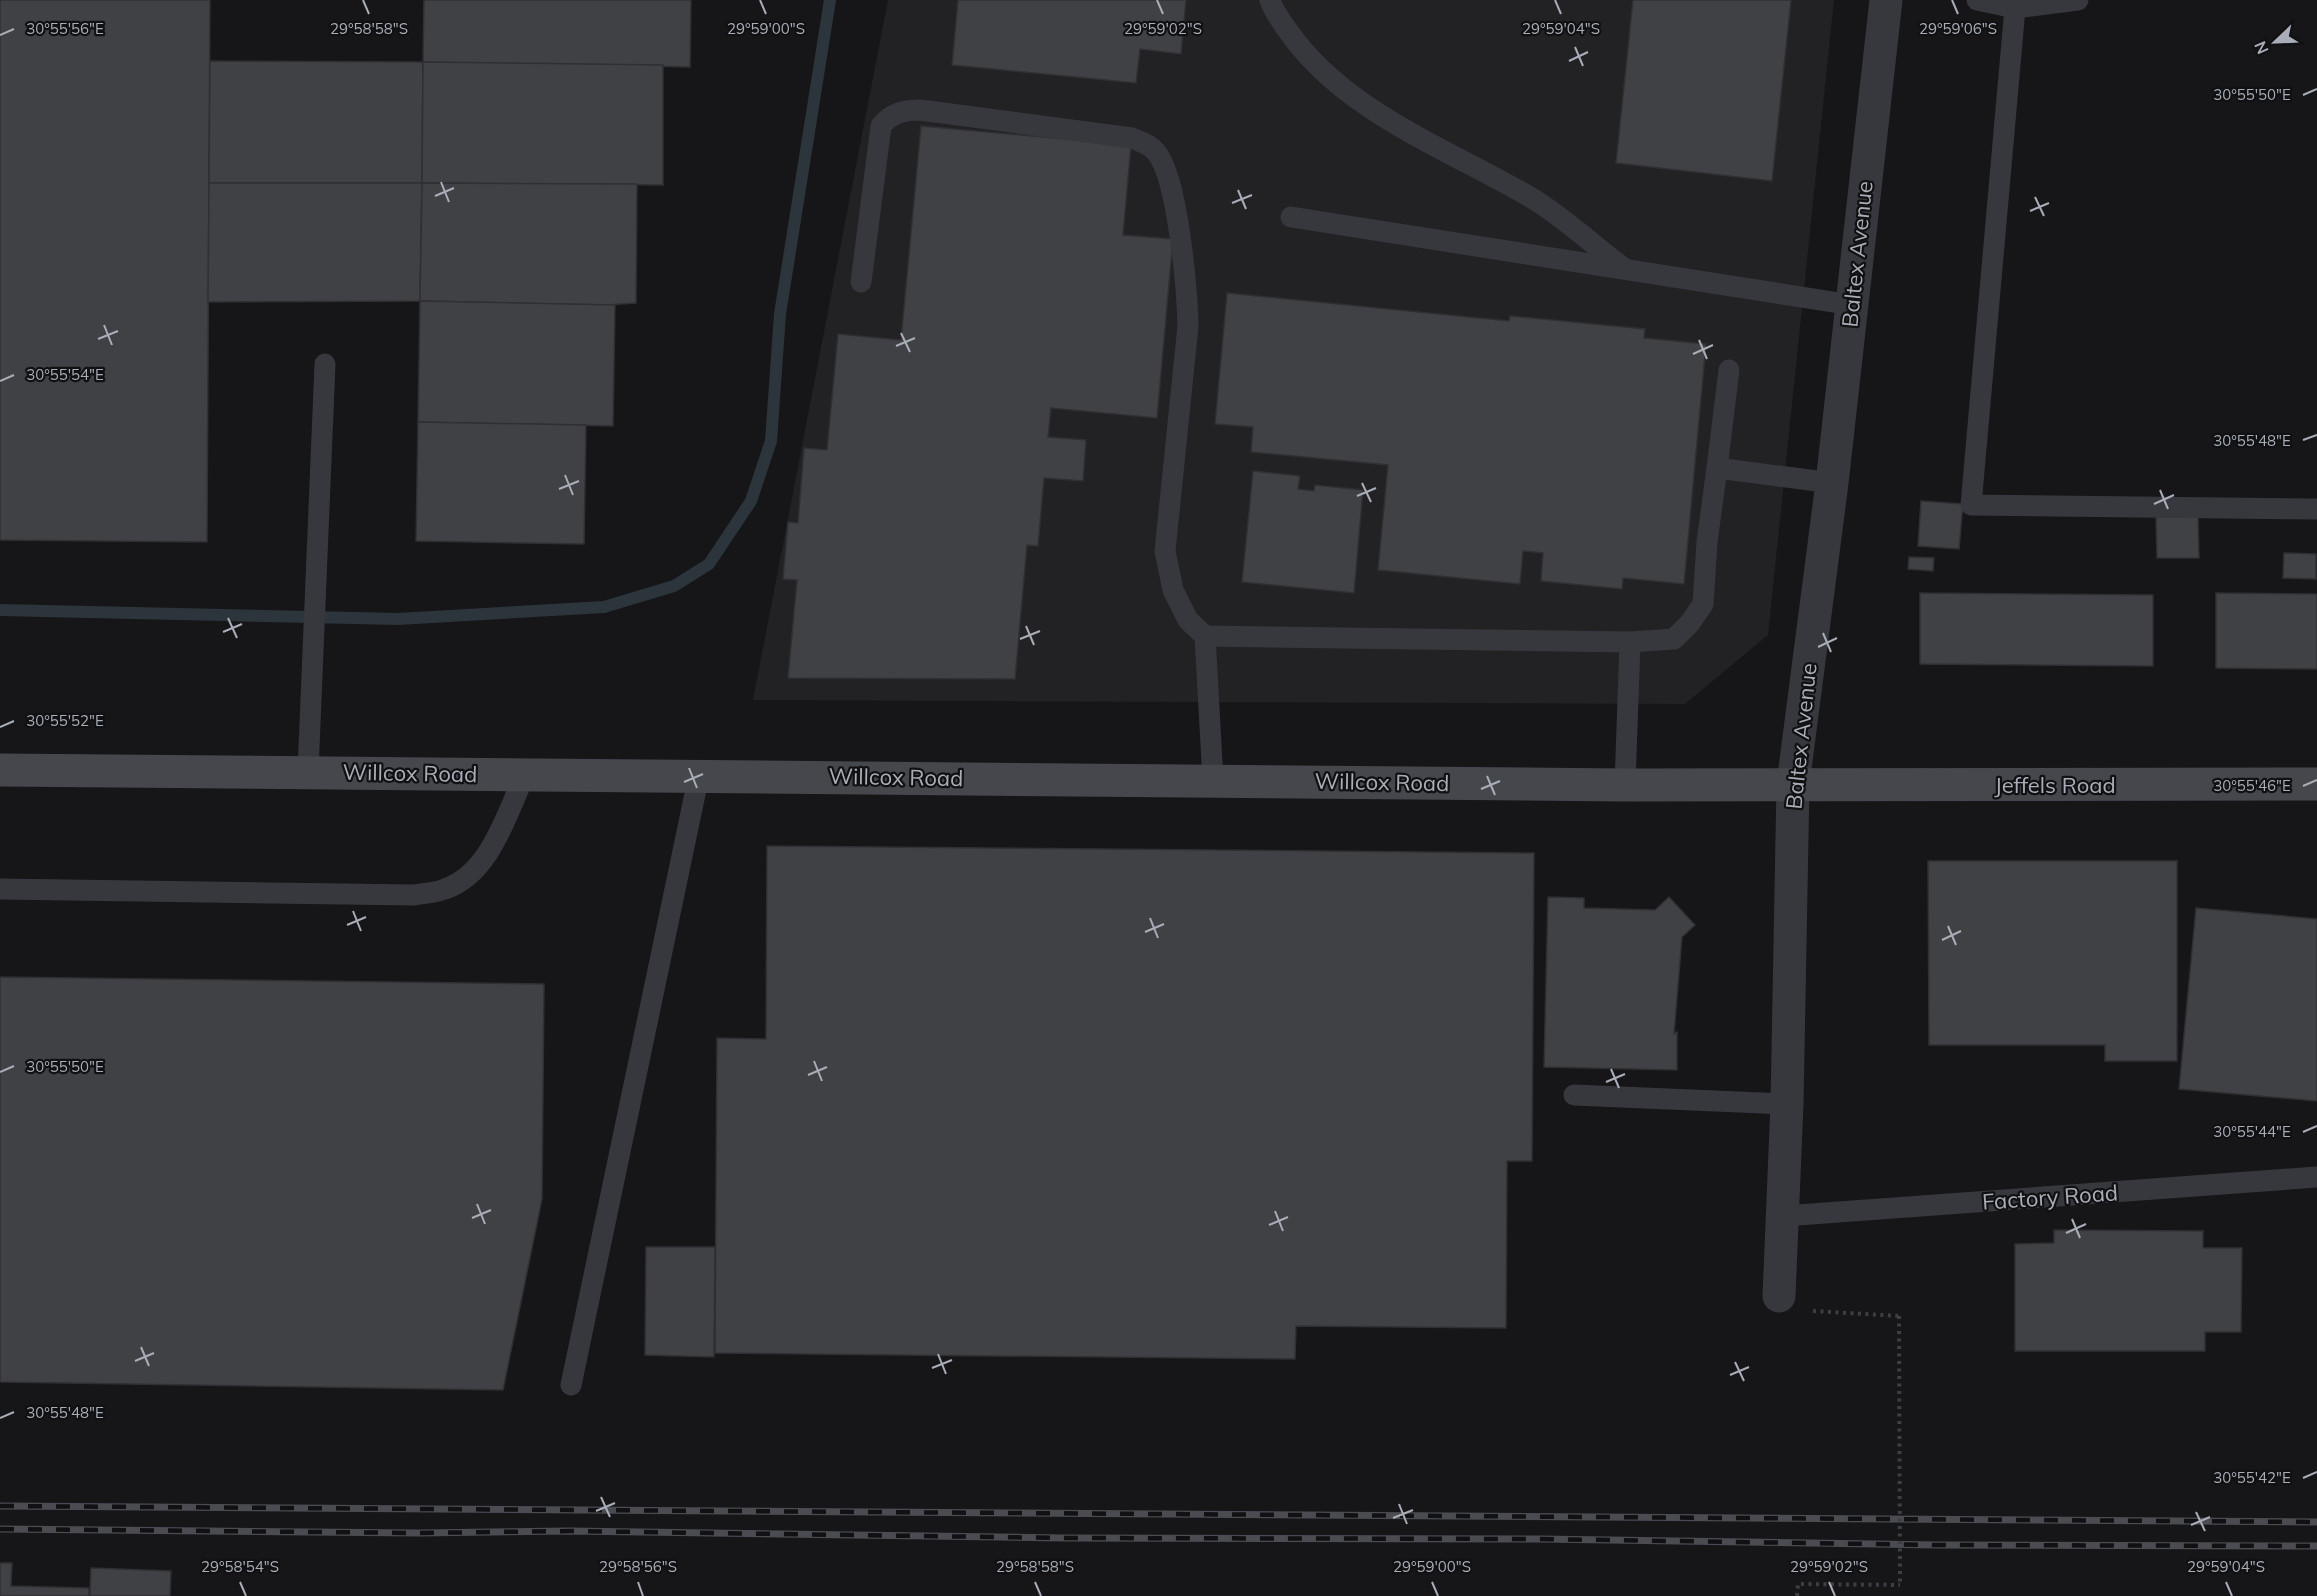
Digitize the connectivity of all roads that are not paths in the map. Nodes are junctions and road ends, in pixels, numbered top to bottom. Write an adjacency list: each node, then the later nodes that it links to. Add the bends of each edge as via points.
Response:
1 (1270, 0): 7 (lane, via 1298,46 1367,105 1532,198)
2 (1886, 0): 9 (street, Baltex Avenue)
3 (1977, 0): 5 (lane)
4 (2078, 0): 5 (lane)
5 (2015, 8): 14 (lane, via 1971,505)
6 (1291, 217): 7 (lane)
7 (1624, 268): 9 (lane)
8 (861, 282): 15 (lane, via 881,126 887,118 905,110 1132,138 1158,153 1175,209 1188,326 1165,551 1173,590 1188,620)
9 (1852, 305): 13 (street, Baltex Avenue)
10 (325, 364): 18 (lane)
11 (1729, 370): 12 (lane)
12 (1717, 468): 13 (lane); 16 (lane, via 1703,604 1674,639)
13 (1832, 483): 22 (street, Baltex Avenue)
14 (2317, 509)
15 (1205, 636): 16 (lane); 21 (lane)
16 (1630, 642): 24 (lane)
17 (0, 770): 18 (main road, Willcox Road)
18 (308, 772): 19 (main road, Willcox Road)
19 (525, 775): 20 (main road, Willcox Road); 25 (lane, via 488,855 465,879 446,889 414,895)
20 (699, 775): 21 (main road, Willcox Road); 31 (lane)
21 (1213, 780): 24 (main road, Willcox Road)
22 (1792, 784): 23 (main road, Jeffels Road); 24 (main road, Willcox Road); 27 (street, Baltex Avenue)
23 (2317, 784)
24 (1624, 785)
25 (0, 889)
26 (1574, 1095): 27 (lane)
27 (1787, 1104): 29 (street, Baltex Avenue)
28 (2317, 1177): 29 (lane, Factory Road)
29 (1784, 1216): 30 (street, Baltex Avenue)
30 (1779, 1296)
31 (571, 1385)

